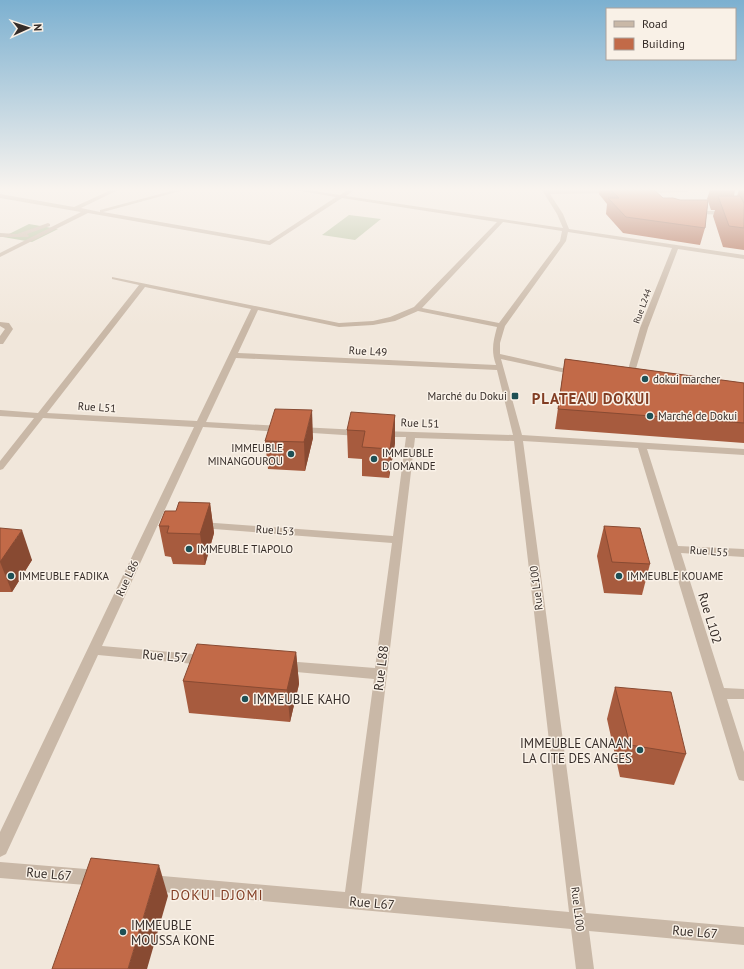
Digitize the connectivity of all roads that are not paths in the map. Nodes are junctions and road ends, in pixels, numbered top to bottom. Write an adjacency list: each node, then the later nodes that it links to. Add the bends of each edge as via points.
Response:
1 (20, 235): 8 (street)
2 (39, 235): 8 (street)
3 (225, 235): 4 (street, via 270,243)
4 (282, 235)
5 (487, 235): 15 (street)
6 (564, 235): 17 (street, Rue L100, via 563,241)
7 (606, 235): 9 (street)
8 (34, 238): 10 (street)
9 (676, 246): 11 (street); 23 (street, Rue L244, via 653,301 635,355 635,375 629,381)
10 (0, 255)
11 (744, 257)
12 (114, 278): 13 (street)
13 (143, 285): 14 (street); 25 (street)
14 (255, 308): 15 (street, via 339,325 373,323); 19 (street, Rue L86)
15 (417, 309): 17 (street)
16 (3, 324): 18 (street, via 9,329)
17 (501, 326): 20 (street, Rue L100, via 496,343)
18 (0, 342)
19 (233, 355): 21 (street, Rue L49); 26 (street, Rue L86)
20 (496, 355): 21 (street, Rue L100); 22 (street)
21 (501, 368): 28 (street, Rue L100)
22 (583, 375)
23 (620, 382)
24 (0, 413): 25 (street, Rue L51)
25 (39, 415): 26 (street, Rue L51); 31 (street)
26 (201, 425): 27 (street, Rue L51); 32 (street, Rue L86)
27 (411, 435): 28 (street, Rue L51); 35 (street, Rue L88)
28 (518, 438): 29 (street, Rue L51); 48 (street, Rue L100)
29 (642, 447): 30 (street, Rue L51); 36 (street, Rue L102)
30 (744, 452)
31 (0, 467)
32 (153, 522): 33 (street); 38 (street, Rue L86)
33 (168, 523)
34 (191, 524): 35 (street, Rue L53)
35 (397, 540): 41 (street, Rue L88)
36 (674, 549): 37 (street, Rue L55); 42 (street, Rue L102)
37 (744, 553)
38 (94, 650): 39 (street, Rue L57); 45 (street, Rue L86)
39 (221, 661)
40 (269, 665): 41 (street)
41 (380, 674): 47 (street, Rue L88)
42 (719, 693): 43 (street); 44 (street, Rue L102)
43 (744, 694)
44 (744, 775)
45 (0, 850)
46 (0, 870): 47 (street, Rue L67)
47 (352, 901): 48 (street, Rue L67)
48 (580, 923): 49 (street, Rue L67); 50 (street, Rue L100)
49 (744, 936)
50 (585, 969)

